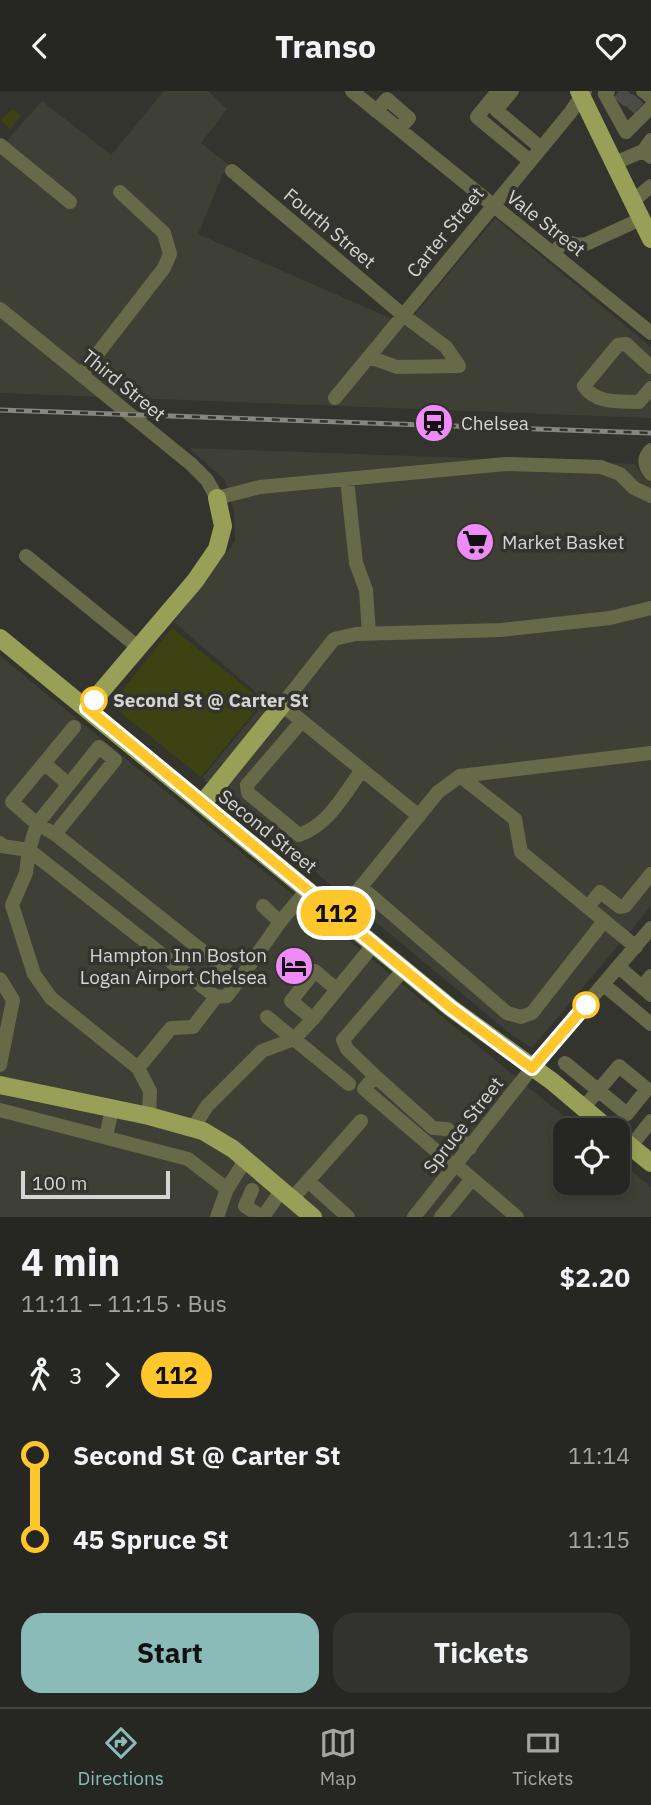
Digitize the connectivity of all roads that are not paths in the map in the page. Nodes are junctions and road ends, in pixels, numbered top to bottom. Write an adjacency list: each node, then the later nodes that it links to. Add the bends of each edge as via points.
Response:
1 (352, 91): 18 (street, Vale Street)
2 (498, 91): 12 (street, via 473,114)
3 (512, 91): 10 (street, via 496,110)
4 (608, 91): 7 (street, via 605,95)
5 (582, 93): 8 (main road); 10 (street, Carter Street)
6 (651, 107): 7 (street, via 626,132)
7 (620, 111): 8 (street)
8 (600, 133): 13 (main road)
9 (0, 145): 17 (street)
10 (541, 148): 12 (street, Carter Street)
11 (648, 149): 13 (street)
12 (530, 161): 18 (street, Carter Street)
13 (615, 163): 19 (main road)
14 (232, 171): 22 (street, Fourth Street)
15 (651, 186): 19 (street, via 644,194)
16 (120, 192): 26 (street, via 164,233 170,254)
17 (70, 202)
18 (494, 206): 20 (street, Vale Street); 22 (street, Carter Street)
19 (645, 220): 20 (street, via 586,244 564,241)
20 (554, 253): 23 (street, Vale Street)
21 (0, 309): 26 (street, Third Street)
22 (403, 315): 24 (street, Carter Street); 24 (street, Fourth Street, via 446,347 459,366 397,367)
23 (651, 333)
24 (369, 357): 28 (street, Carter Street)
25 (651, 366): 27 (street, via 626,344 618,345 584,386 602,400 628,402 639,402)
26 (81, 375): 34 (street, Third Street, via 191,464)
27 (651, 389)
28 (335, 398)
29 (651, 450): 30 (street, via 646,457)
30 (649, 472): 32 (street)
31 (347, 480): 32 (street, via 506,464 601,467); 34 (street, via 260,487); 37 (street)
32 (628, 481): 33 (street)
33 (651, 496)
34 (218, 498): 39 (main road, via 223,526 217,548)
35 (26, 556): 39 (street)
36 (651, 608): 37 (street, via 610,618 501,630)
37 (369, 633): 40 (street, via 334,639)
38 (0, 638): 41 (main road, Second Street)
39 (139, 647): 41 (main road)
40 (282, 705): 42 (street); 51 (main road)
41 (87, 708): 44 (main road, Second Street)
42 (302, 721): 48 (street); 48 (street, via 247,785 248,793 299,835 327,818)
43 (74, 727): 47 (street)
44 (120, 736): 45 (street); 51 (main road, Second Street)
45 (106, 753): 50 (street, via 99,747); 54 (street, via 115,760)
46 (651, 753): 49 (street)
47 (44, 763): 50 (street); 53 (street, via 12,802)
48 (362, 770): 52 (street)
49 (460, 776): 52 (street, via 438,792); 61 (street, via 515,819 521,852)
50 (68, 784): 53 (street)
51 (202, 804): 59 (main road, Second Street)
52 (419, 816): 58 (street)
53 (37, 824): 54 (street); 56 (street)
54 (55, 834): 71 (street)
55 (0, 843): 56 (street)
56 (29, 850): 75 (street); 82 (street, via 26,873 12,905 34,974 51,998)
57 (651, 874): 61 (street, via 625,906 600,892)
58 (360, 887): 62 (street); 63 (street, via 507,1013 520,1017 532,1013)
59 (307, 890): 62 (main road, Second Street); 64 (street)
60 (263, 906): 64 (street)
61 (588, 907): 63 (street)
62 (338, 915): 66 (main road, Second Street)
63 (604, 921): 67 (street)
64 (280, 922): 71 (street)
65 (651, 928): 67 (street, Spruce Street)
66 (374, 943): 69 (main road, Second Street); 74 (street)
67 (636, 947): 68 (street, Spruce Street)
68 (619, 967): 72 (street, Spruce Street); 73 (street)
69 (404, 969): 83 (main road, Second Street); 84 (street, via 343,1039 347,1049)
70 (0, 979): 81 (street, via 13,1000)
71 (239, 981): 75 (street, via 227,996)
72 (604, 985): 78 (street); 83 (street, Spruce Street)
73 (648, 986)
74 (336, 989): 77 (street); 77 (street, via 315,971 291,1001)
75 (216, 997): 82 (street, via 193,1027 171,1028)
76 (267, 1017): 79 (street)
77 (313, 1019): 79 (street)
78 (651, 1024)
79 (293, 1039): 85 (street); 95 (street, via 262,1051 207,1105)
80 (565, 1063): 87 (street, via 598,1090)
81 (0, 1065)
82 (138, 1068): 90 (street, via 149,1091)
83 (532, 1068): 87 (main road, Second Street); 100 (street, Spruce Street)
84 (375, 1076): 94 (street); 96 (street, via 364,1089)
85 (349, 1084)
86 (0, 1085): 89 (main road)
87 (584, 1107): 91 (main road, Second Street)
88 (0, 1109): 97 (street)
89 (113, 1109): 90 (main road); 97 (street)
90 (149, 1116): 95 (main road)
91 (596, 1118)
92 (361, 1121): 105 (street)
93 (651, 1121): 98 (street)
94 (428, 1123): 96 (street); 100 (street, via 447,1129)
95 (192, 1128): 101 (main road, via 212,1135)
96 (418, 1135): 103 (street)
97 (106, 1137): 106 (street, via 188,1159)
98 (630, 1137)
99 (630, 1145): 102 (main road)
100 (470, 1149): 103 (street, Spruce Street)
101 (246, 1159): 106 (street); 108 (main road)
102 (650, 1160)
103 (456, 1166): 104 (street); 113 (street, Spruce Street)
104 (472, 1179): 114 (street); 115 (street)
105 (308, 1181): 108 (street); 112 (street)
106 (227, 1189): 109 (street)
107 (253, 1190): 110 (street, via 245,1206)
108 (287, 1195): 110 (street); 111 (main road)
109 (217, 1217)
110 (263, 1217)
111 (313, 1217)
112 (348, 1217)
113 (414, 1217)
114 (441, 1217)
115 (517, 1217)

